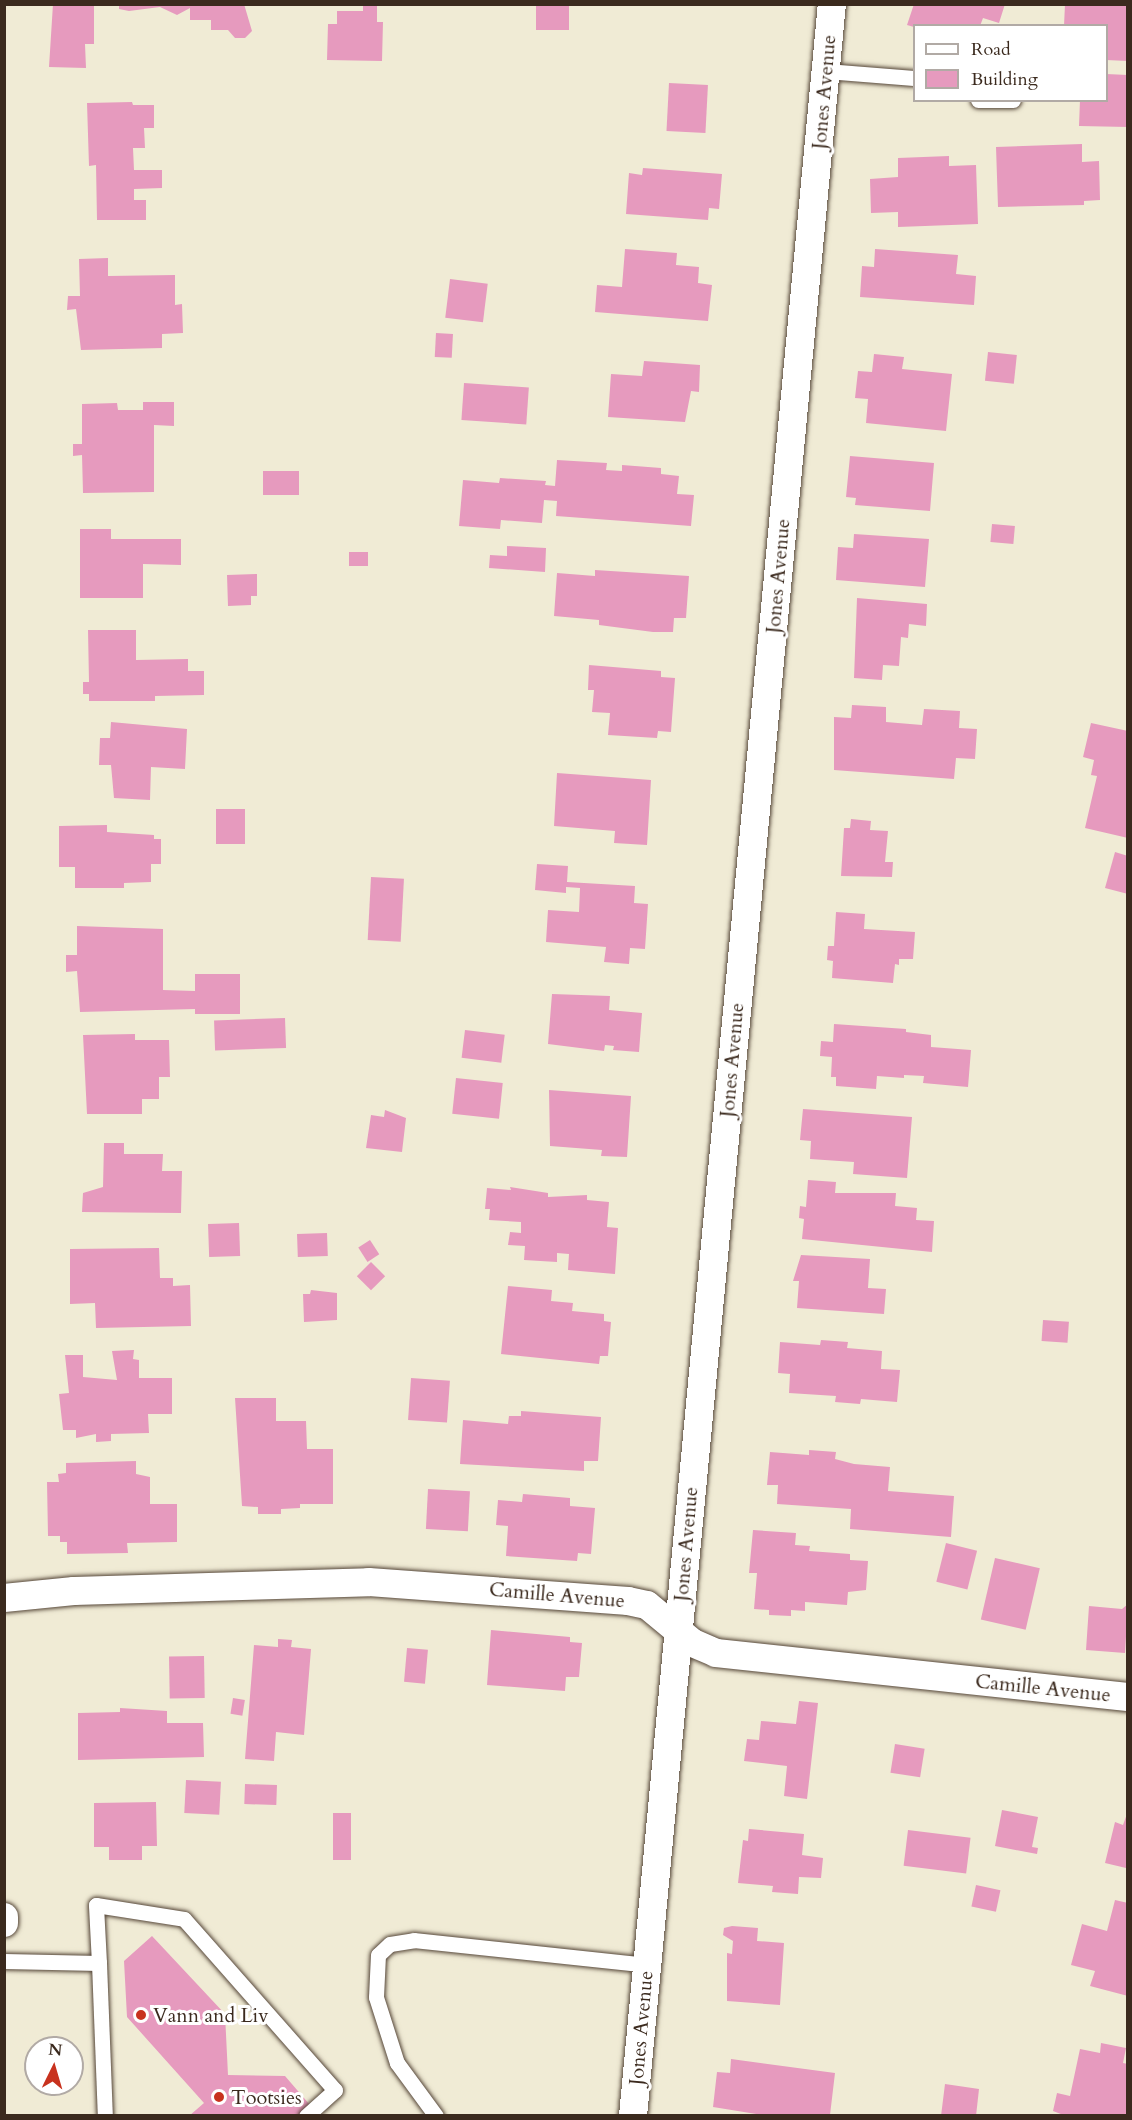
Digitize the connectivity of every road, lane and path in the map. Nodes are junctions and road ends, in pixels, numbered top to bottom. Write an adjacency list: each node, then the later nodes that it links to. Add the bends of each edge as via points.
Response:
1 (832, 4): 2 (street, Jones Avenue)
2 (826, 71): 3 (lane); 5 (street, Jones Avenue)
3 (913, 78)
4 (4, 1598): 5 (street, Camille Avenue, via 74,1591 369,1582 628,1601 647,1605)
5 (678, 1631): 6 (street, Camille Avenue, via 716,1653); 11 (street, Jones Avenue)
6 (1128, 1697)
7 (4, 1917): 8 (street)
8 (4, 1923)
9 (4, 1961): 10 (lane)
10 (99, 1963): 12 (lane); 13 (lane, via 96,1905 184,1919 335,2090)
11 (647, 1965): 14 (lane, via 414,1940 390,1944 378,1954 376,1998 397,2063); 15 (street, Jones Avenue)
12 (105, 2115)
13 (306, 2115)
14 (436, 2115)
15 (633, 2115)

